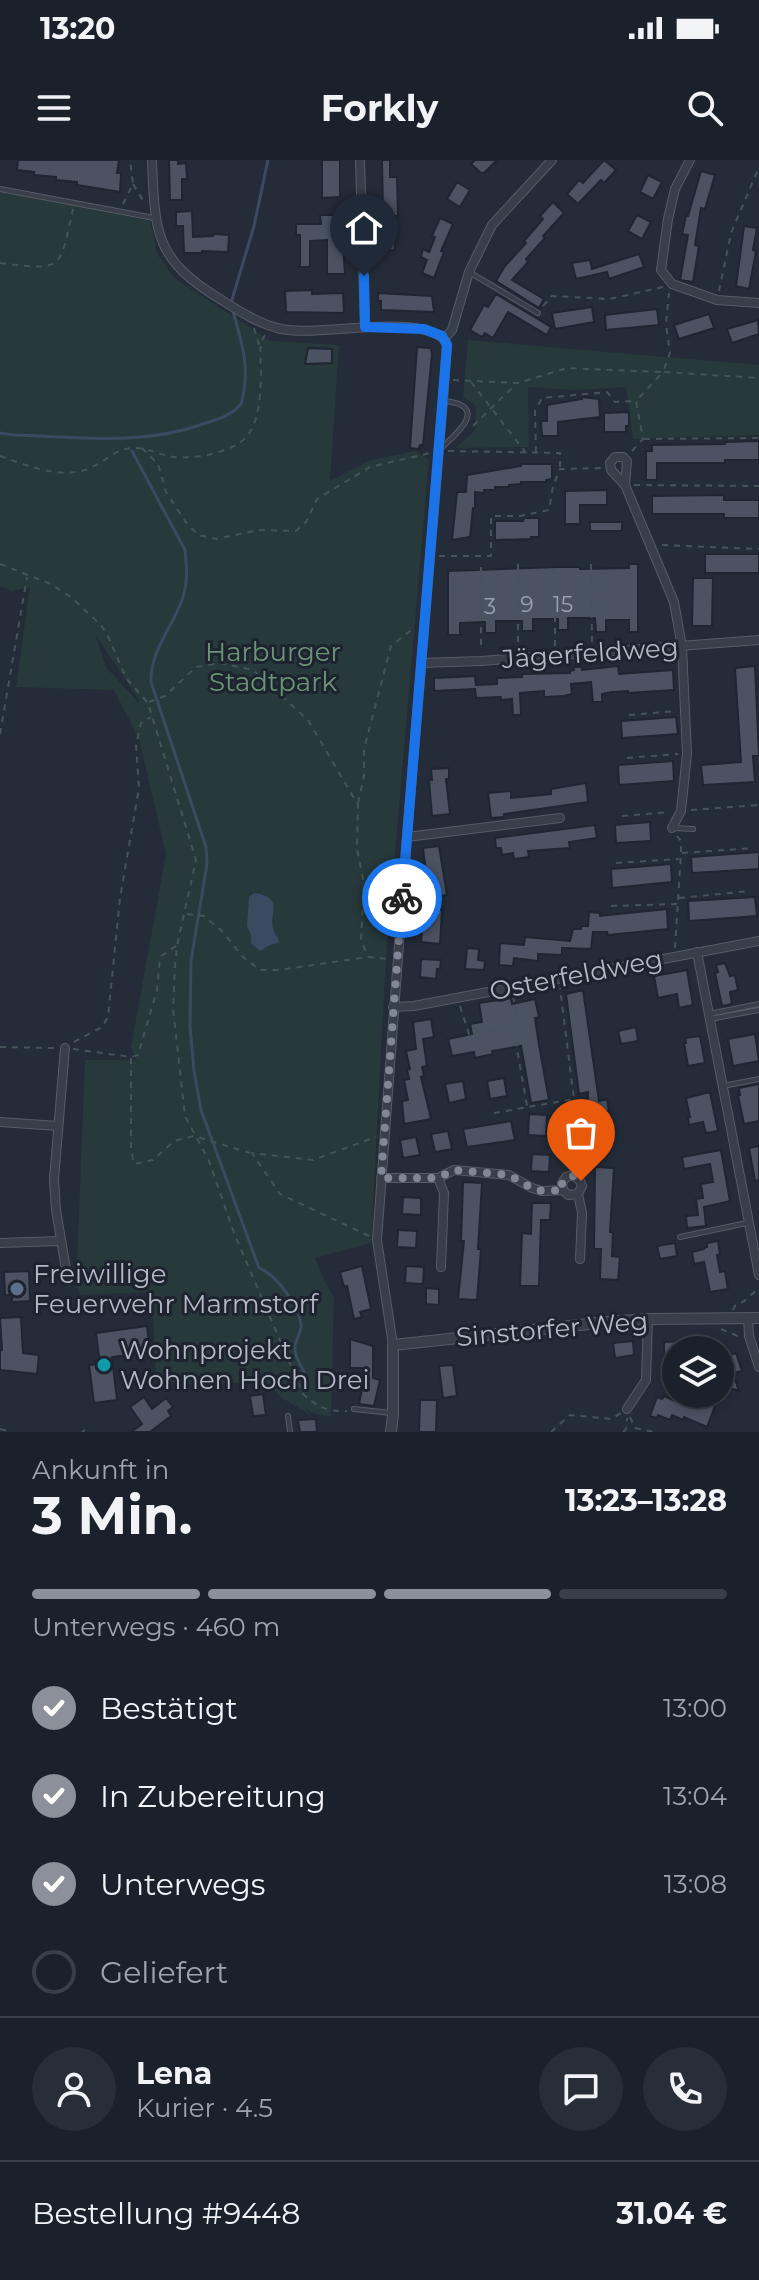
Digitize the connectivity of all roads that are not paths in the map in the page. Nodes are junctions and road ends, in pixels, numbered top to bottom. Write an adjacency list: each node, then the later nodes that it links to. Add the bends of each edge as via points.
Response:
1 (152, 160): 6 (street)
2 (360, 160): 10 (street)
3 (552, 160): 7 (street, via 492,225)
4 (690, 160): 8 (street, via 675,189 661,270 672,284 717,300)
5 (0, 189): 6 (lane)
6 (157, 218): 10 (street, via 161,242 177,267 246,314 303,331)
7 (469, 272): 9 (lane); 11 (street, via 452,330)
8 (759, 303)
9 (538, 313)
10 (365, 327): 11 (street, via 424,329)
11 (444, 339): 12 (street)
12 (443, 400): 13 (street); 13 (lane, via 463,405 468,419)
13 (439, 451): 17 (street)
14 (625, 485): 14 (street, via 626,459 615,457 610,468); 16 (street, via 674,602)
15 (759, 640): 16 (street, Jägerfeldweg)
16 (682, 647): 17 (street, Jägerfeldweg); 19 (street, via 687,754 681,811)
17 (421, 663): 21 (street)
18 (560, 818): 21 (street)
19 (672, 828): 20 (lane)
20 (693, 829)
21 (407, 837): 25 (street)
22 (759, 941): 23 (street, Osterfeldweg)
23 (697, 952): 25 (street, Osterfeldweg); 27 (street)
24 (759, 1004): 27 (lane)
25 (393, 1007): 35 (street)
26 (759, 1010): 27 (lane)
27 (710, 1016): 30 (street)
28 (65, 1048): 32 (street)
29 (759, 1079): 30 (lane)
30 (723, 1086): 39 (street)
31 (0, 1122): 32 (street)
32 (58, 1126): 41 (street, via 54,1179)
33 (577, 1136): 34 (street)
34 (574, 1176): 37 (street, via 564,1180); 38 (street, via 581,1181)
35 (381, 1178): 36 (street); 49 (street, via 377,1240)
36 (438, 1178): 37 (street, via 454,1170 509,1175 542,1191); 44 (street, via 444,1193)
37 (563, 1190): 38 (street)
38 (578, 1194): 43 (street)
39 (749, 1223): 40 (lane); 45 (street)
40 (680, 1237)
41 (60, 1241): 42 (street); 46 (street)
42 (0, 1243)
43 (580, 1259)
44 (441, 1267)
45 (759, 1275)
46 (68, 1281)
47 (753, 1318): 48 (street, Sinstorfer Weg); 50 (street, via 749,1336)
48 (648, 1319): 49 (street, Sinstorfer Weg); 52 (street, via 646,1380)
49 (393, 1345): 53 (street)
50 (759, 1367)
51 (354, 1409): 53 (lane)
52 (627, 1409)
53 (393, 1414): 56 (street)
54 (288, 1416): 55 (lane)
55 (290, 1432)
56 (391, 1432)

